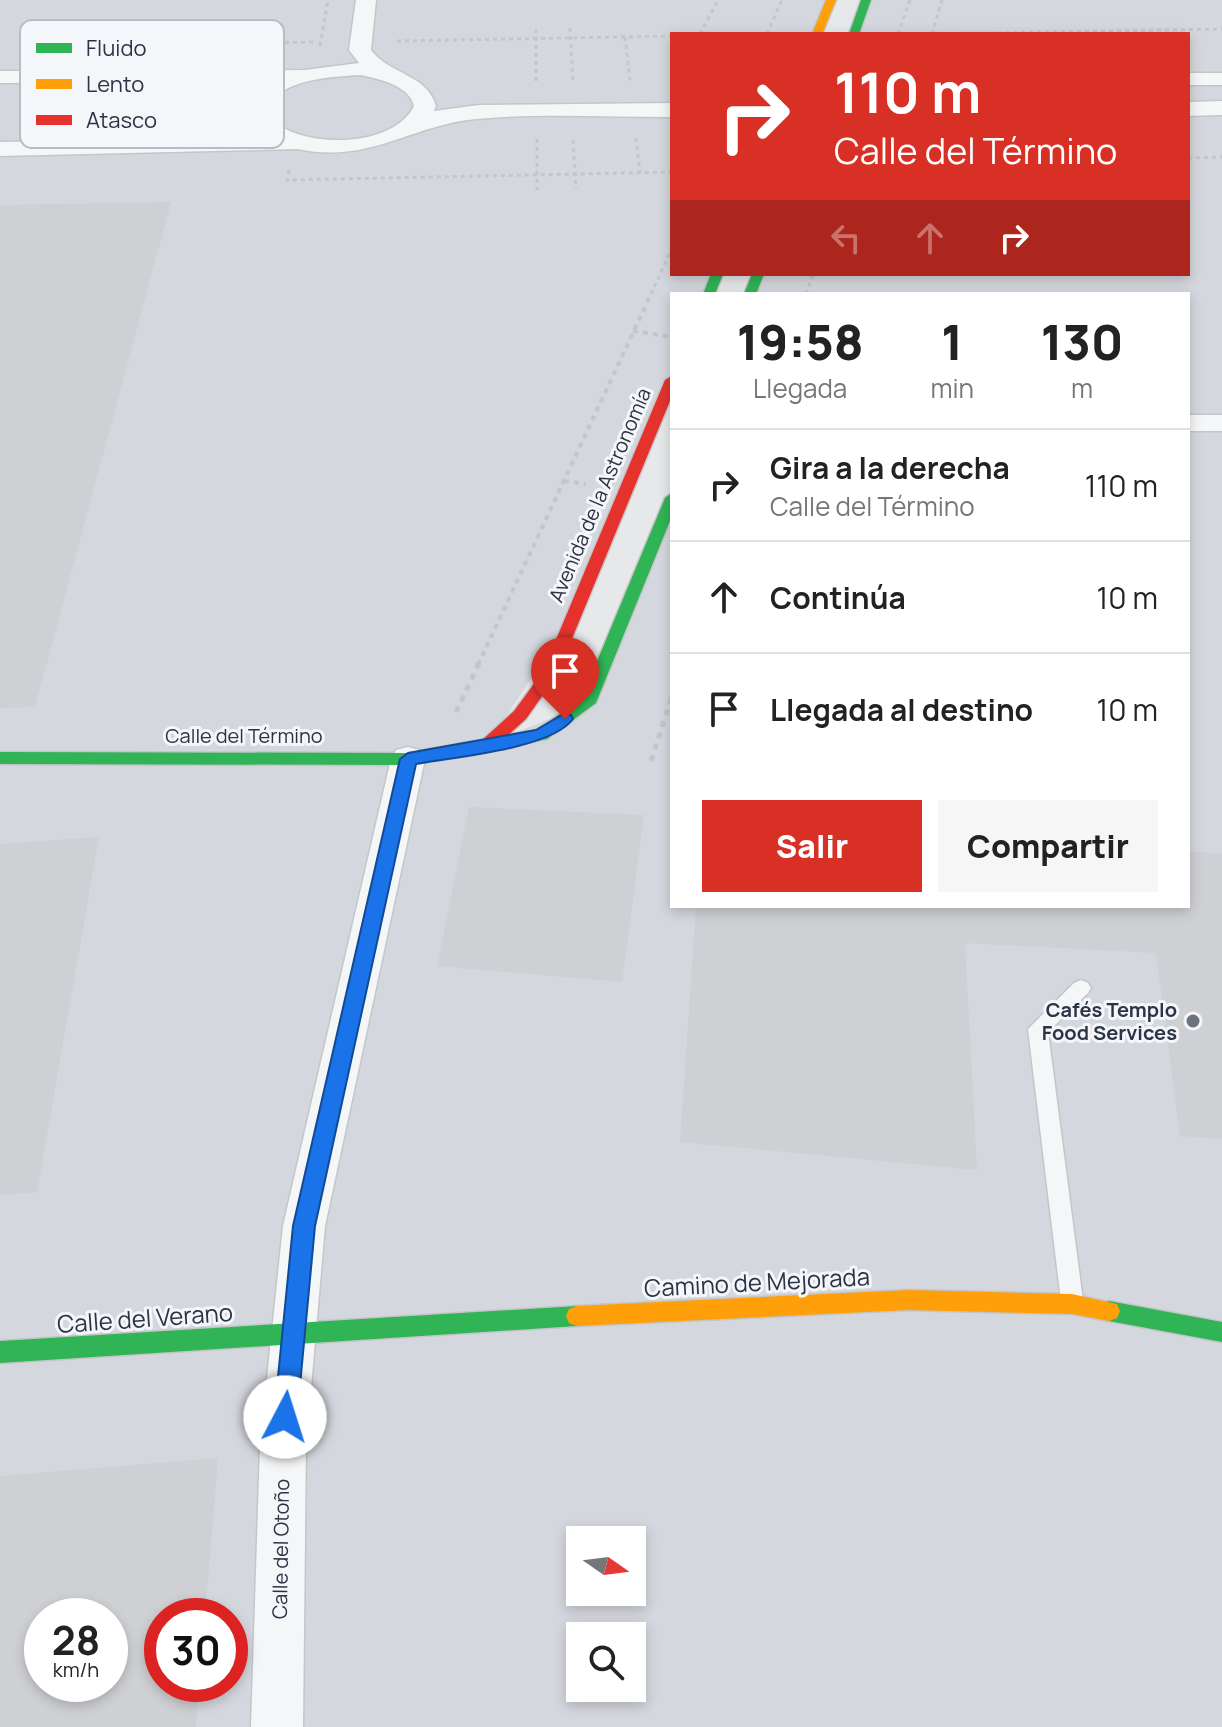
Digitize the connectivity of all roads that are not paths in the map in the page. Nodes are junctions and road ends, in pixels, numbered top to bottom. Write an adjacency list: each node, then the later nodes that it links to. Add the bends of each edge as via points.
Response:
1 (366, 0): 7 (street, via 360,50)
2 (831, 0): 4 (street)
3 (866, 0): 5 (street)
4 (818, 32)
5 (855, 32)
6 (335, 48): 9 (street)
7 (382, 73): 9 (street); 14 (street)
8 (284, 74): 9 (street)
9 (309, 74): 15 (street)
10 (0, 77): 11 (street)
11 (20, 77)
12 (1190, 79): 13 (street)
13 (1222, 79)
14 (408, 82): 16 (street, via 481,98); 20 (street, via 424,104)
15 (284, 85)
16 (670, 93)
17 (1222, 108): 18 (street)
18 (1190, 109)
19 (670, 110): 20 (street, via 479,112)
20 (407, 128): 23 (street, via 346,146)
21 (284, 142): 23 (street)
22 (0, 149): 23 (street)
23 (295, 151)
24 (670, 385): 28 (street, Avenida de la Astronomía, via 549,675 520,715)
25 (1190, 423): 26 (street)
26 (1222, 423)
27 (670, 503): 28 (street, via 588,703 541,735)
28 (487, 745): 30 (street, Calle del Término)
29 (0, 758): 30 (street, Calle del Término)
30 (408, 759): 34 (street, Calle del Otoño, via 304,1226)
31 (1081, 988): 32 (lane, via 1038,1029)
32 (1072, 1304): 33 (street, Camino de Mejorada); 34 (street, Camino de Mejorada, via 909,1300)
33 (1222, 1332)
34 (292, 1334): 35 (street, Calle del Verano); 36 (street, Calle del Otoño, via 283,1445)
35 (0, 1352)
36 (277, 1727)

